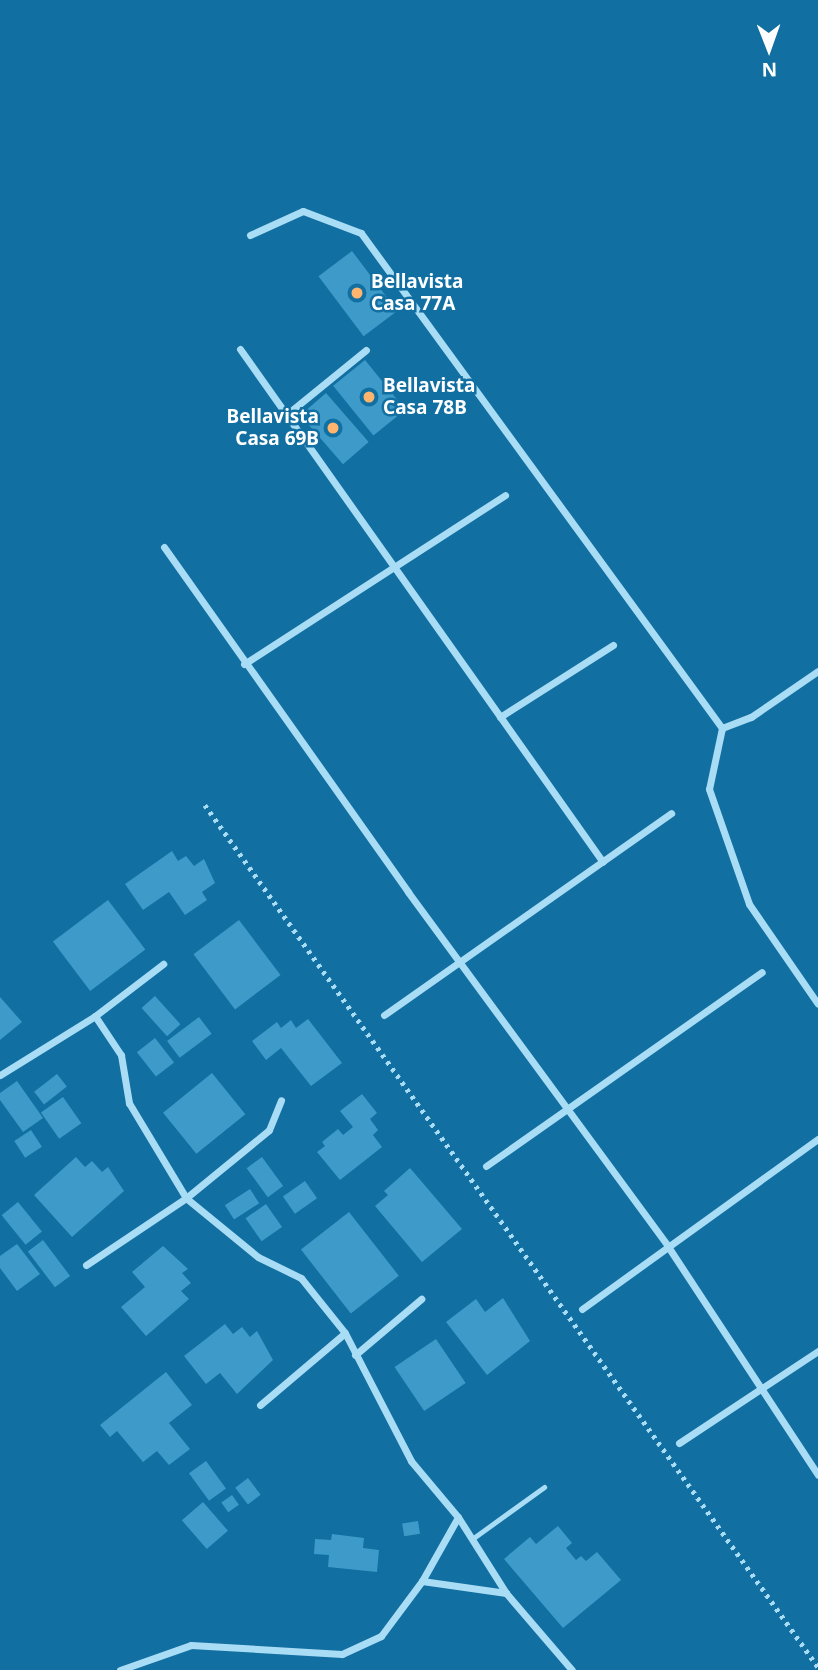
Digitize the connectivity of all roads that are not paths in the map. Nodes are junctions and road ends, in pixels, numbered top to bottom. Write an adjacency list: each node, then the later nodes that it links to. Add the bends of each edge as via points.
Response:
1 (250, 235): 12 (street, via 303,211 361,233)
2 (240, 349): 4 (street)
3 (366, 350): 4 (street)
4 (286, 415): 7 (street)
5 (505, 495): 7 (street)
6 (164, 547): 9 (street)
7 (394, 568): 9 (street); 11 (street)
8 (613, 645): 11 (street)
9 (244, 664): 15 (street)
10 (818, 671): 12 (street, via 751,717)
11 (500, 717): 14 (street)
12 (722, 727): 18 (street, via 709,789 745,891)
13 (671, 813): 14 (street)
14 (603, 862): 15 (street)
15 (460, 962): 19 (street); 23 (street)
16 (163, 964): 20 (street)
17 (762, 972): 23 (street)
18 (818, 1004)
19 (384, 1015)
20 (95, 1016): 21 (street); 26 (street, via 121,1055 129,1104)
21 (0, 1074)
22 (281, 1100): 26 (street, via 269,1130)
23 (569, 1107): 25 (street); 27 (street)
24 (818, 1139): 27 (street)
25 (486, 1167)
26 (186, 1198): 28 (street); 31 (street, via 258,1256 301,1278)
27 (667, 1245): 30 (street); 34 (street)
28 (86, 1265)
29 (421, 1298): 33 (street)
30 (582, 1309)
31 (345, 1333): 33 (street); 35 (street)
32 (818, 1351): 34 (street)
33 (355, 1355): 39 (street, via 411,1461)
34 (765, 1389): 36 (street); 37 (street)
35 (260, 1405)
36 (679, 1443)
37 (818, 1475)
38 (544, 1487): 40 (lane)
39 (458, 1517): 40 (street); 41 (street)
40 (472, 1539): 42 (street)
41 (422, 1581): 42 (street); 43 (street, via 381,1636 342,1654 191,1645)
42 (506, 1593): 44 (street)
43 (120, 1670)
44 (572, 1670)

